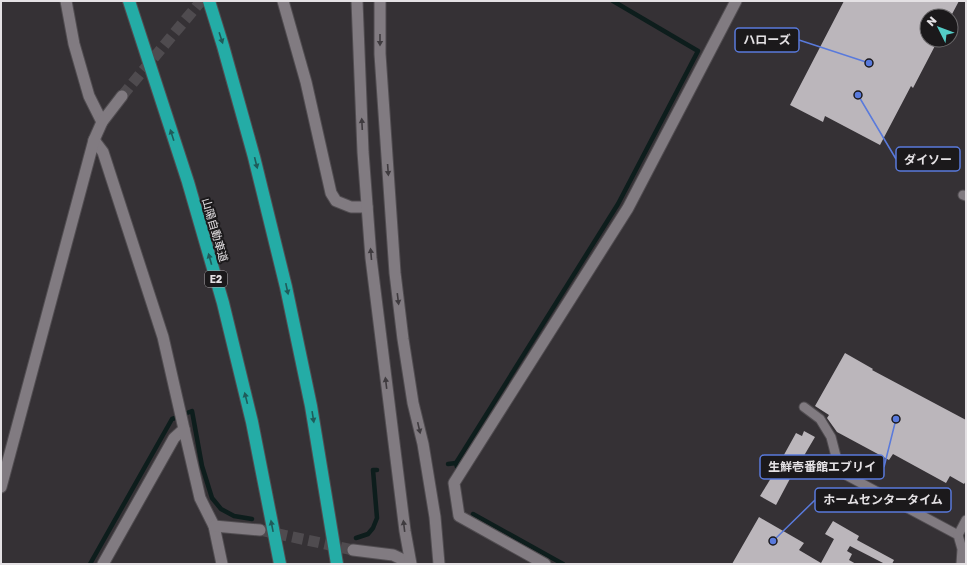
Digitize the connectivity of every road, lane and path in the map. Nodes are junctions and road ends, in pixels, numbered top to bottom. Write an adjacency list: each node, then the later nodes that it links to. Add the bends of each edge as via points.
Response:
1 (66, 1): 9 (street, via 86,88)
2 (129, 1): 22 (highway, 山陽自動車道 / E2, one-way to 2, via 252,422 223,303 188,182)
3 (209, 1): 23 (highway, one-way to 23, via 252,150 286,286 311,406)
4 (283, 1): 11 (street, via 306,82 331,193 336,201 350,207)
5 (357, 1): 11 (street, one-way to 5)
6 (380, 1): 25 (street, one-way to 25, via 380,54 395,273 412,396 435,517)
7 (736, 1): 26 (street, via 628,208 454,483 459,516)
8 (122, 96): 9 (street)
9 (102, 122): 10 (street)
10 (94, 140): 13 (street, via 103,152 162,337); 14 (street)
11 (367, 207): 24 (street, one-way to 11, via 405,531 378,322)
12 (804, 407): 18 (lane, via 820,419 844,474)
13 (184, 430): 16 (street, via 200,498); 20 (street, via 174,438)
14 (1, 487)
15 (966, 520): 18 (lane)
16 (214, 526): 17 (street); 21 (street)
17 (260, 530)
18 (958, 535): 27 (lane, via 962,549)
19 (353, 550): 24 (street, via 393,555)
20 (102, 564)
21 (222, 564)
22 (280, 564)
23 (336, 564)
24 (412, 564)
25 (439, 564)
26 (544, 564)
27 (961, 564)

